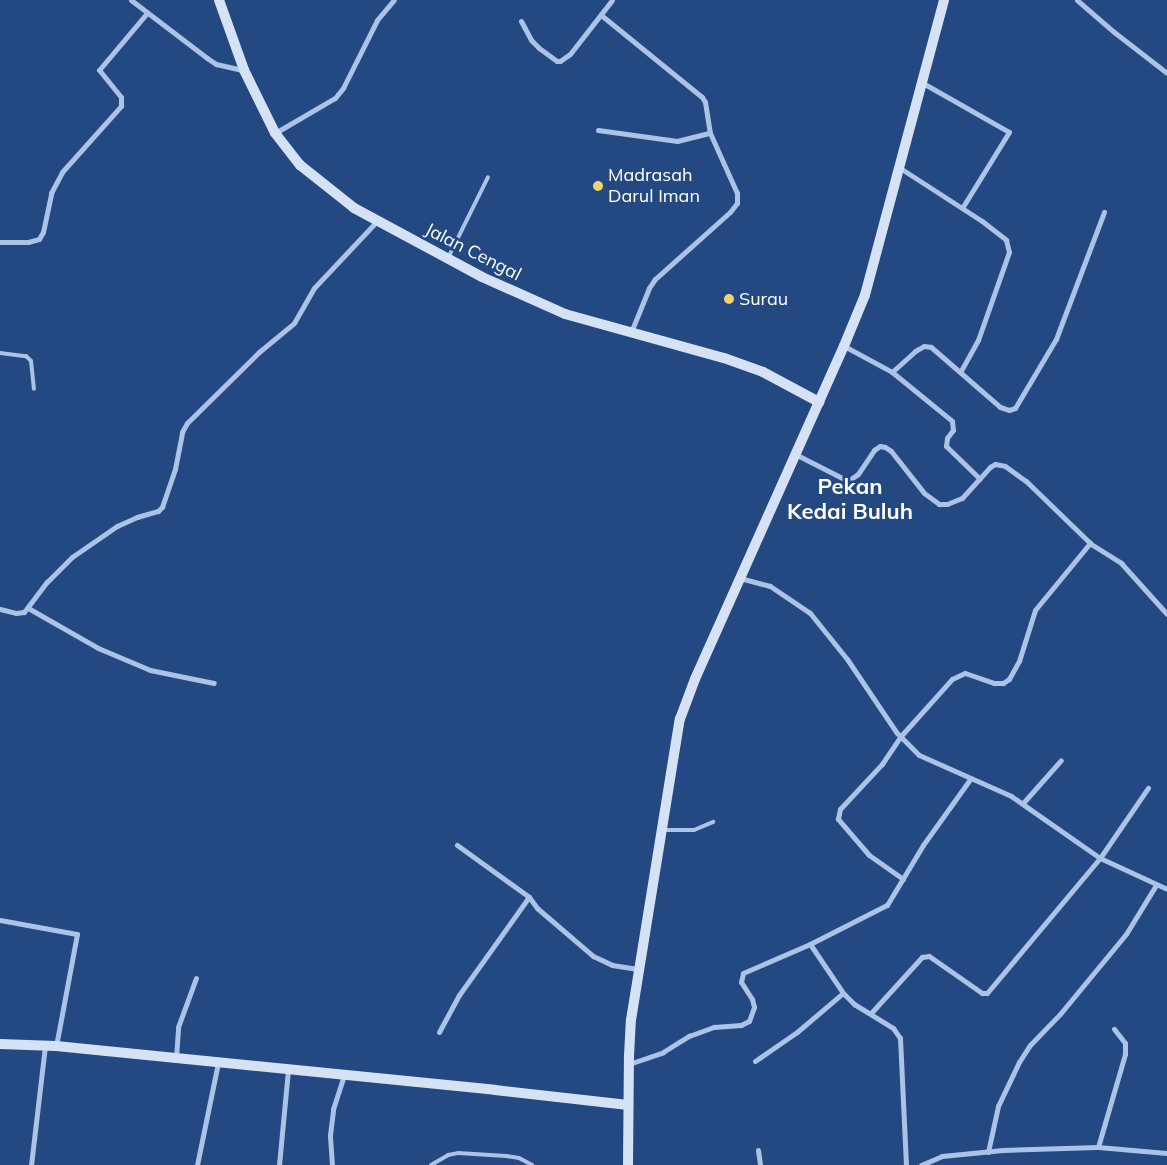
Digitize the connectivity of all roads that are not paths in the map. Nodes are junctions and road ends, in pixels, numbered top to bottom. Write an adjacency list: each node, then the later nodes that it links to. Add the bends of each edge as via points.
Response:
1 (131, 0): 7 (street)
2 (218, 0): 10 (street, Jalan Cengal)
3 (394, 0): 14 (street, via 371,31 335,98)
4 (612, 0): 8 (street)
5 (944, 0): 12 (street)
6 (1077, 0): 11 (street)
7 (147, 13): 10 (street, via 216,64); 21 (street, via 99,70 121,97 121,106 62,172 51,193 39,239)
8 (601, 15): 9 (street, via 570,54 560,61 531,40); 15 (street, via 702,97)
9 (521, 22)
10 (244, 70): 14 (street, Jalan Cengal)
11 (1167, 73)
12 (921, 82): 16 (street); 18 (street, via 1009,132)
13 (598, 130): 15 (street, via 676,141)
14 (274, 133): 20 (street, Jalan Cengal, via 300,165 348,203)
15 (710, 133): 23 (street, via 737,193 737,203 655,279)
16 (900, 168): 18 (street); 24 (street, via 873,270)
17 (488, 177): 22 (lane)
18 (962, 208): 26 (street, via 1006,240 1008,252 978,340)
19 (1104, 212): 26 (street, via 1056,339 1015,408 1000,407)
20 (378, 221): 22 (street, Jalan Cengal); 34 (street, via 314,288 294,323 187,422 175,469 158,512 117,526 72,557 47,582)
21 (0, 242)
22 (448, 258): 23 (street, Jalan Cengal, via 482,278 565,314)
23 (631, 332): 29 (street, Jalan Cengal, via 763,372)
24 (844, 346): 27 (street); 29 (street)
25 (0, 353): 28 (lane, via 26,356 31,361)
26 (962, 371): 27 (street, via 931,347 924,346)
27 (892, 372): 31 (street, via 952,421 953,430 946,446)
28 (34, 389)
29 (819, 402): 30 (street)
30 (795, 453): 31 (street, via 848,481 858,474 874,450 885,447 924,493 939,504 956,501); 33 (street)
31 (980, 479): 32 (street, via 995,464 1005,466 1026,481)
32 (1090, 543): 36 (street, via 1121,563); 38 (street, via 1035,610 1019,661 1009,679 994,683 972,674 958,675)
33 (740, 578): 38 (street, via 770,586 810,612 847,659); 44 (street, via 680,719)
34 (28, 608): 35 (street, via 20,614); 37 (street, via 98,648 150,670)
35 (0, 610)
36 (1167, 614)
37 (214, 683)
38 (900, 737): 40 (street, via 919,755); 47 (street, via 882,764 838,815 869,855)
39 (1061, 760): 42 (street)
40 (971, 778): 42 (street); 47 (street, via 923,845)
41 (1148, 788): 46 (street)
42 (1024, 803): 46 (street)
43 (713, 822): 44 (lane, via 694,830)
44 (661, 830): 53 (street)
45 (457, 844): 50 (street)
46 (1100, 858): 48 (street); 56 (street, via 987,993 982,993 929,956 922,957)
47 (904, 879): 52 (street, via 892,899 881,909)
48 (1156, 885): 49 (street); 71 (street, via 1126,934 1019,1062 998,1106)
49 (1167, 889)
50 (529, 897): 53 (street, via 537,908 593,956 612,965); 58 (street, via 459,995)
51 (0, 920): 61 (street, via 77,934)
52 (810, 944): 55 (street); 65 (street, via 743,973 741,982 754,1007 749,1021 741,1025 714,1027 689,1036 663,1052)
53 (638, 969): 65 (street)
54 (196, 978): 62 (street, via 178,1027)
55 (843, 993): 56 (street, via 854,1004); 63 (street, via 797,1032)
56 (871, 1013): 81 (street, via 893,1028 900,1038)
57 (1114, 1029): 69 (street, via 1125,1043 1125,1054)
58 (439, 1032)
59 (0, 1044): 60 (street)
60 (45, 1046): 61 (street); 73 (street)
61 (56, 1046): 62 (street)
62 (176, 1059): 64 (street)
63 (755, 1061)
64 (218, 1063): 66 (street); 74 (street)
65 (629, 1064): 68 (street)
66 (288, 1070): 67 (street); 75 (street)
67 (344, 1075): 68 (street); 76 (street, via 333,1109 330,1135)
68 (628, 1105): 79 (street)
69 (1098, 1147): 71 (street); 72 (street)
70 (758, 1150): 80 (street)
71 (988, 1152): 82 (street, via 942,1156)
72 (1167, 1153)
73 (32, 1165)
74 (197, 1165)
75 (279, 1165)
76 (332, 1165)
77 (431, 1165): 78 (lane, via 458,1153 520,1158)
78 (532, 1165)
79 (628, 1165)
80 (760, 1165)
81 (906, 1165)
82 (921, 1165)

